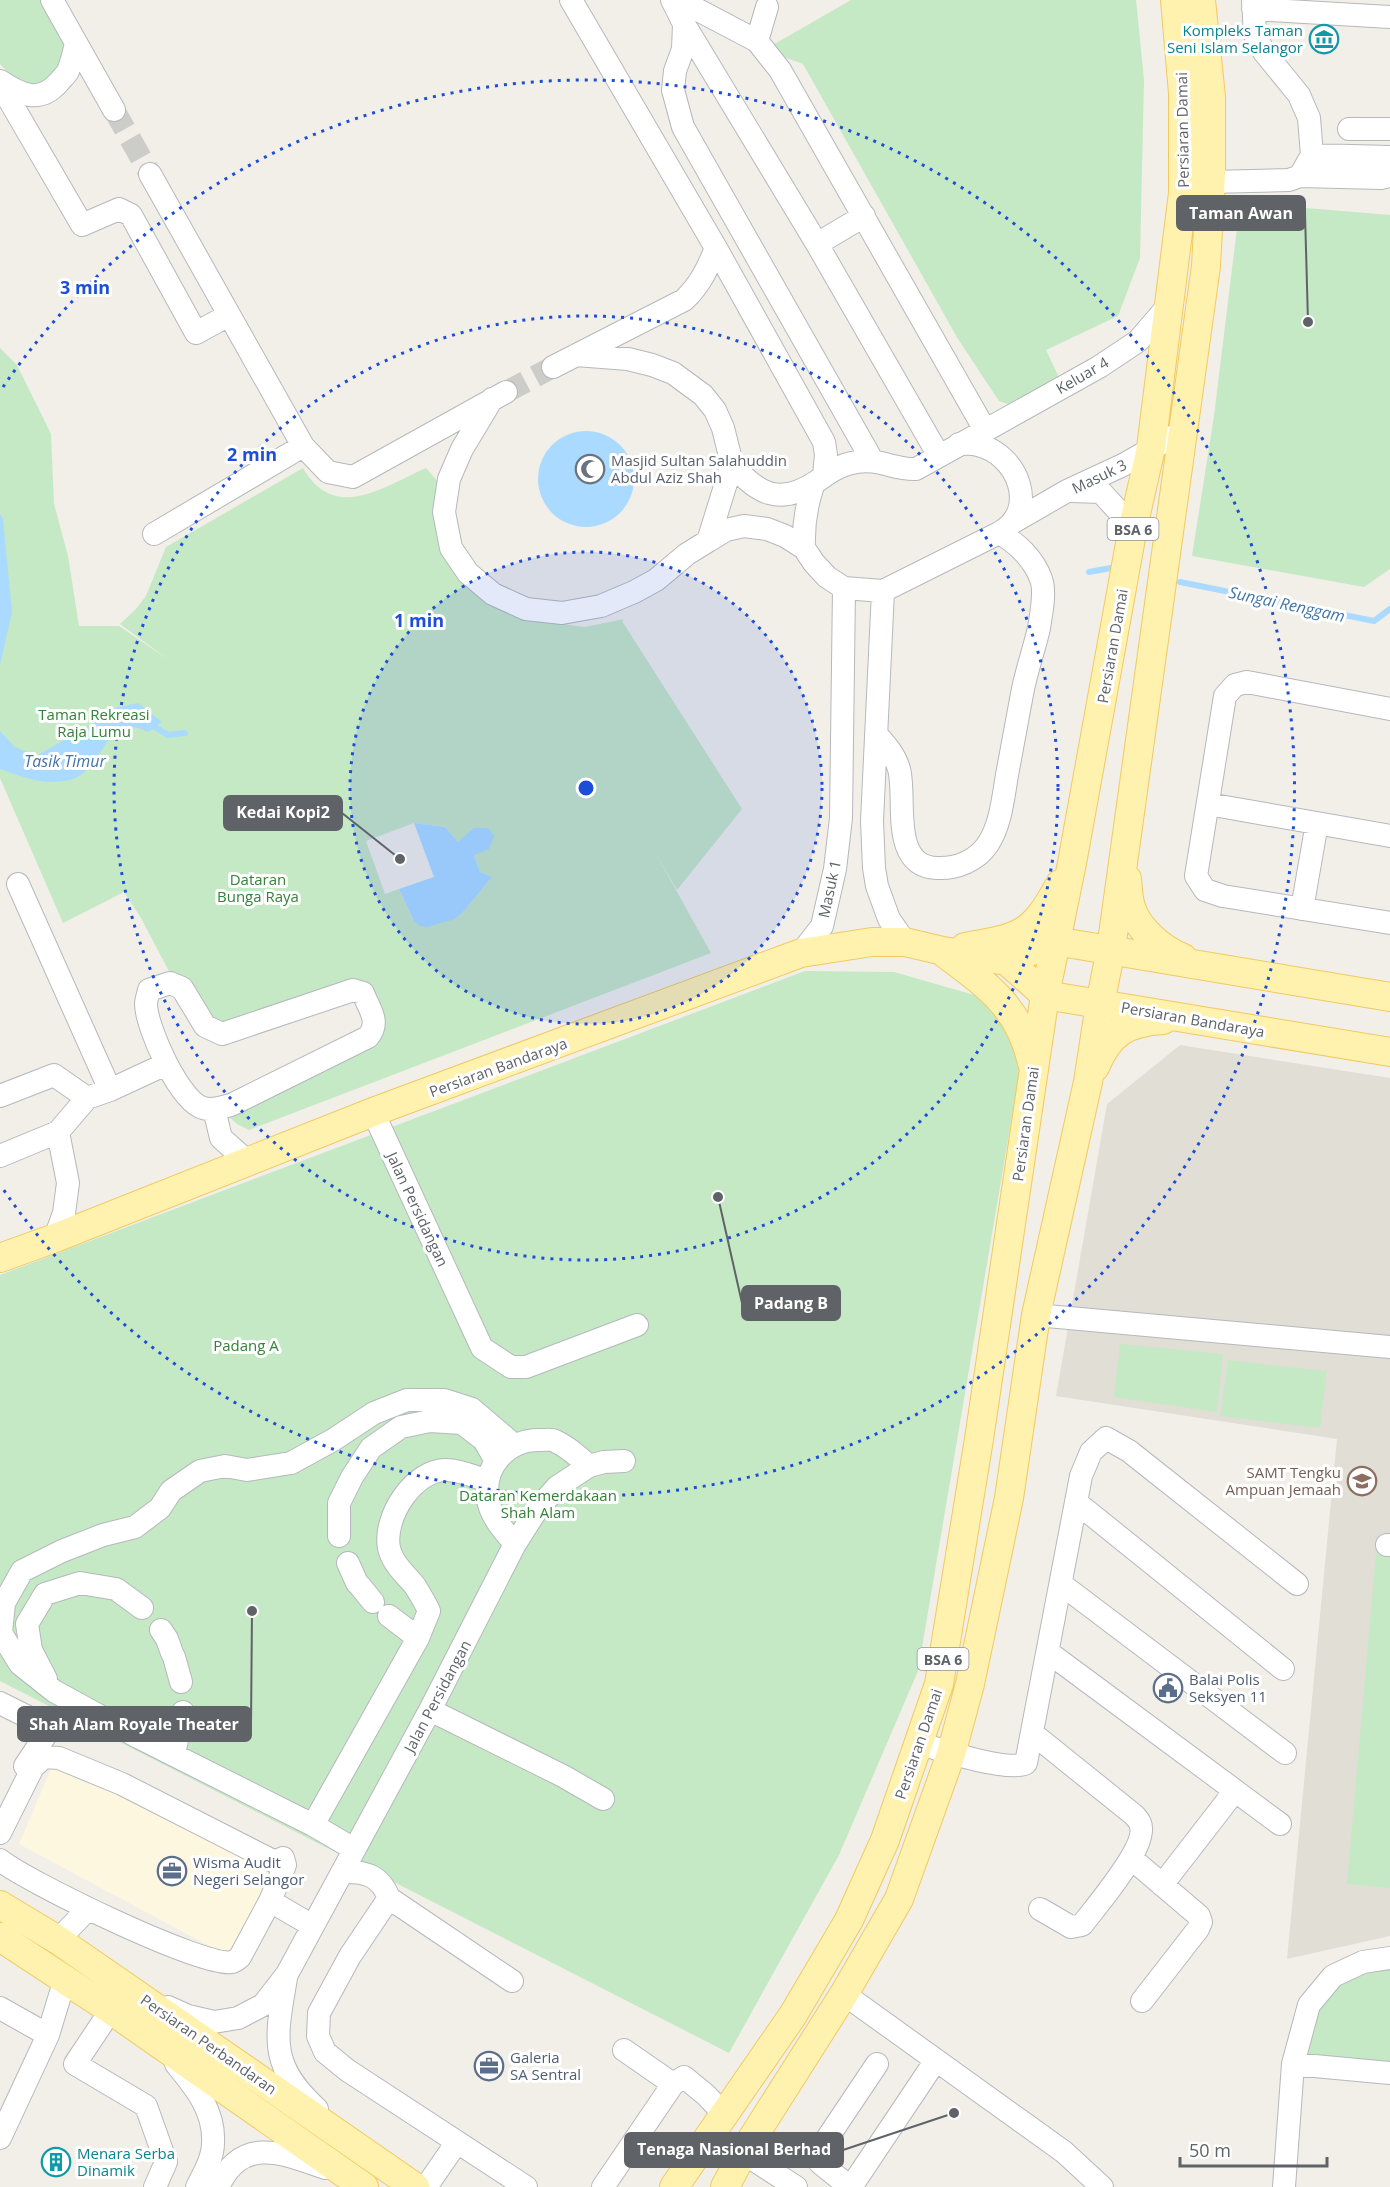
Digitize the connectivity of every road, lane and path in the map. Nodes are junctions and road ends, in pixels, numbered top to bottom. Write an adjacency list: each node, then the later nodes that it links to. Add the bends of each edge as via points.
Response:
1 (52, 0): 14 (street)
2 (571, 0): 11 (street)
3 (591, 0): 11 (street)
4 (672, 0): 12 (street)
5 (680, 0): 13 (street)
6 (1175, 0): 25 (main road, Persiaran Damai / BSA 6, via 1184,93)
7 (1201, 0): 24 (main road, Persiaran Damai / BSA 6, via 1210,97)
8 (1253, 5): 10 (street); 19 (street, via 1255,34 1264,52 1299,95 1309,118)
9 (767, 7): 13 (street)
10 (1390, 17)
11 (585, 23): 28 (street)
12 (684, 24): 27 (street); 39 (street, via 683,49 673,90 683,127)
13 (757, 41): 26 (street, via 780,70)
14 (76, 43): 15 (street, via 68,72 44,94 33,96); 16 (street)
15 (0, 83): 30 (street, via 82,225 119,209 131,215 196,333)
16 (114, 110)
17 (1349, 129): 18 (street)
18 (1390, 129)
19 (1312, 155): 20 (street); 22 (street)
20 (1390, 158)
21 (150, 174): 30 (street)
22 (1300, 176): 23 (street); 24 (street, via 1289,180)
23 (1390, 176)
24 (1210, 182): 25 (main road); 34 (main road, Persiaran Damai / BSA 6, via 1206,266)
25 (1184, 193): 29 (main road, Persiaran Damai / BSA 6)
26 (864, 216): 27 (street); 33 (street)
27 (817, 244): 38 (street)
28 (716, 248): 31 (street, via 702,279 684,300); 41 (street, via 824,442 826,455)
29 (1168, 306): 33 (street, Keluar 4, via 1138,341); 37 (main road, Persiaran Damai / BSA 6)
30 (229, 315): 36 (street)
31 (576, 356): 32 (street); 40 (street, via 628,359 663,369 689,383 715,411)
32 (553, 367)
33 (985, 430): 35 (street, Keluar 4)
34 (1183, 431): 37 (street, Masuk 3); 57 (main road, Persiaran Damai / BSA 6)
35 (959, 444): 38 (street, Keluar 4); 43 (street, via 989,449 1010,467 1022,492)
36 (303, 446): 45 (street); 46 (street, via 328,472 353,477 499,396 462,448 449,479 444,512 451,548 468,573 493,594 526,609 562,612 601,606 656,580)
37 (1151, 448): 42 (street, Masuk 3); 44 (main road, Persiaran Damai / BSA 6)
38 (939, 456): 39 (street, Keluar 4, via 916,469)
39 (872, 460): 41 (street, via 855,462)
40 (732, 464): 41 (street, via 761,492 781,496); 46 (street)
41 (819, 479): 47 (street, via 808,498)
42 (1067, 491): 43 (street, Masuk 3); 44 (street, via 1101,492)
43 (1007, 527): 49 (street, Masuk 3); 53 (street, via 1011,540 1042,580 1043,597 997,823 987,846 976,857 962,865 934,868 920,863 909,852)
44 (1133, 527): 58 (main road, Persiaran Damai / BSA 6)
45 (154, 534)
46 (708, 541): 47 (street, via 726,530 744,526 785,536)
47 (804, 548): 48 (street, via 827,577)
48 (844, 588): 49 (street); 66 (street, Masuk 1, via 841,818 835,869 822,926)
49 (883, 591): 51 (street)
50 (1390, 709): 52 (street, via 1247,682 1235,685 1225,696)
51 (877, 735): 53 (street, via 888,746 899,768); 54 (street)
52 (1208, 804): 55 (street); 60 (street, via 1196,876 1205,890)
53 (902, 818): 54 (street)
54 (872, 821): 63 (street, via 877,886 889,919)
55 (1317, 823): 56 (street); 60 (street)
56 (1390, 836)
57 (1124, 853): 64 (main road, Persiaran Damai / BSA 6); 68 (main road, via 1130,906 1138,922 1169,952)
58 (1072, 863): 62 (main road, Persiaran Damai / BSA 6); 65 (main road, via 1052,900 1026,931 1010,939)
59 (18, 884): 77 (street)
60 (1302, 909): 61 (street)
61 (1390, 922)
62 (1055, 940): 64 (main road); 67 (main road); 69 (main road, Persiaran Damai / BSA 6)
63 (905, 942): 65 (main road, Persiaran Bandaraya); 66 (main road, Persiaran Bandaraya, via 872,942)
64 (1111, 949): 68 (main road); 71 (main road, Persiaran Damai / BSA 6)
65 (942, 951): 67 (main road, Persiaran Bandaraya); 75 (main road, via 994,992 1011,1012 1028,1045)
66 (801, 953): 81 (main road, Persiaran Bandaraya)
67 (1007, 962): 69 (main road)
68 (1193, 963): 70 (main road)
69 (1045, 995): 71 (main road, Persiaran Bandaraya); 75 (main road, Persiaran Damai / BSA 6)
70 (1390, 997)
71 (1100, 1004): 72 (main road, Persiaran Bandaraya); 76 (main road, Persiaran Damai / BSA 6)
72 (1189, 1019): 73 (main road, Persiaran Bandaraya); 76 (main road, via 1141,1021 1124,1029 1101,1053)
73 (1390, 1052)
74 (166, 1064): 77 (street); 80 (street, via 185,1096 202,1108); 80 (street, via 146,1005 149,990 170,983 182,988 205,1026 222,1034 346,991 363,993 375,1023 368,1037 231,1105)
75 (1033, 1069): 105 (main road, Persiaran Damai / BSA 6, via 939,1684)
76 (1088, 1082): 87 (main road, Persiaran Damai / BSA 6)
77 (110, 1090): 79 (street)
78 (0, 1096): 79 (street, via 54,1075)
79 (87, 1098): 82 (street)
80 (214, 1109): 84 (street, via 221,1138)
81 (374, 1112): 84 (main road, Persiaran Bandaraya); 88 (street, Jalan Persidangan, via 482,1348 511,1367 526,1367)
82 (58, 1132): 83 (street); 85 (street, via 68,1183 64,1213)
83 (0, 1156)
84 (247, 1161): 85 (main road, Persiaran Bandaraya)
85 (55, 1238): 86 (main road, Persiaran Bandaraya)
86 (0, 1258)
87 (1036, 1316): 89 (street); 108 (main road, Persiaran Damai / BSA 6, via 1008,1498 970,1684)
88 (637, 1325)
89 (1390, 1347)
90 (514, 1445): 92 (street, via 530,1439 553,1440); 93 (street); 101 (street, via 472,1409 444,1400 407,1400 374,1413 291,1463 247,1470 225,1466 200,1471 171,1491 160,1508 135,1527 103,1534 22,1571 4,1603 1,1633 20,1664)
91 (624, 1461): 92 (street, Jalan Persidangan)
92 (589, 1466): 95 (street, Jalan Persidangan, via 557,1486)
93 (492, 1471): 95 (street, via 488,1502 499,1526); 98 (street, via 447,1470 429,1475 406,1492 390,1521 389,1548 429,1611); 98 (street, via 484,1440 462,1423 430,1421 401,1427 370,1448 339,1503 361,1580)
94 (1076, 1502): 96 (street); 97 (street, via 1091,1452 1106,1438 1129,1451); 100 (street)
95 (515, 1544): 103 (street, Jalan Persidangan)
96 (1061, 1584): 99 (street); 106 (street)
97 (1297, 1584)
98 (418, 1638): 113 (street)
99 (1048, 1652): 104 (street); 109 (street)
100 (1283, 1669)
101 (54, 1690): 107 (street); 107 (street, via 31,1650 27,1624 45,1594 80,1582 116,1589 152,1619 173,1655 182,1695)
102 (0, 1703): 111 (street, via 40,1723 45,1736)
103 (430, 1710): 110 (street); 115 (street, Jalan Persidangan)
104 (1032, 1733): 108 (street, via 1022,1766); 116 (street, via 1140,1822 1142,1832)
105 (919, 1743): 108 (street); 145 (main road, Persiaran Damai / BSA 6, via 885,1840 849,1920 793,2015)
106 (1285, 1753)
107 (174, 1754): 113 (street)
108 (951, 1754): 133 (main road, Persiaran Damai / BSA 6, via 899,1899)
109 (1234, 1791): 112 (street); 119 (street)
110 (603, 1799)
111 (0, 1805)
112 (1280, 1824)
113 (313, 1826): 115 (street)
114 (0, 1833): 121 (street, via 33,1767 44,1757 59,1758 122,1784 275,1862 283,1858 285,1865)
115 (354, 1850): 118 (street, Jalan Persidangan)
116 (1132, 1859): 119 (street); 124 (street, via 1082,1925 1071,1927)
117 (0, 1860): 123 (street)
118 (342, 1872): 120 (street, via 371,1876 384,1886); 125 (street, Jalan Persidangan)
119 (1162, 1885): 134 (street, via 1202,1922)
120 (389, 1898): 131 (street); 147 (street, via 319,2013 318,2036 325,2052 347,2070)
121 (270, 1900): 123 (street, via 240,1957 231,1962 202,1957); 125 (street)
122 (0, 1905): 127 (main road, Persiaran Perbandaran)
123 (88, 1909): 127 (street)
124 (1040, 1910)
125 (313, 1926): 129 (street, Jalan Persidangan)
126 (0, 1937): 130 (main road, Persiaran Perbandaran)
127 (58, 1940): 132 (main road, Persiaran Perbandaran)
128 (1390, 1958): 142 (street, via 1363,1962 1333,1976 1309,2005)
129 (287, 1974): 132 (street, Jalan Persidangan, via 263,2005 238,2018 214,2022 188,2016); 148 (street, Jalan Persidangan, via 279,2020 280,2058 302,2095)
130 (65, 1979): 136 (main road, Persiaran Perbandaran); 137 (street)
131 (512, 1981)
132 (135, 1992): 148 (main road, Persiaran Perbandaran)
133 (844, 1994): 140 (street); 149 (main road, Persiaran Damai / BSA 6)
134 (1142, 2001)
135 (0, 2008): 137 (street)
136 (111, 2010): 138 (main road, Persiaran Perbandaran); 151 (street, via 75,2064 147,2106 166,2162)
137 (48, 2035): 146 (street)
138 (161, 2046): 150 (main road, Persiaran Perbandaran); 152 (street, via 197,2088 209,2112 213,2143)
139 (624, 2050): 144 (street)
140 (936, 2060): 161 (street); 162 (street, via 1064,2152)
141 (877, 2064): 161 (street, via 816,2155 820,2163)
142 (1293, 2064): 143 (street); 163 (street)
143 (1390, 2073)
144 (673, 2084): 145 (street, via 684,2077); 157 (street)
145 (724, 2114): 158 (main road, Persiaran Damai / BSA 6)
146 (0, 2138)
147 (457, 2142): 155 (street); 156 (street)
148 (364, 2153): 154 (main road, Persiaran Perbandaran)
149 (743, 2153): 159 (main road, Persiaran Damai / BSA 6); 160 (street)
150 (356, 2182): 153 (street, via 283,2153 257,2152 233,2163)
151 (155, 2187)
152 (197, 2187)
153 (218, 2187)
154 (415, 2187)
155 (426, 2187)
156 (526, 2187)
157 (603, 2187)
158 (674, 2187)
159 (725, 2187)
160 (796, 2187)
161 (851, 2187)
162 (1102, 2187)
163 (1284, 2187)

